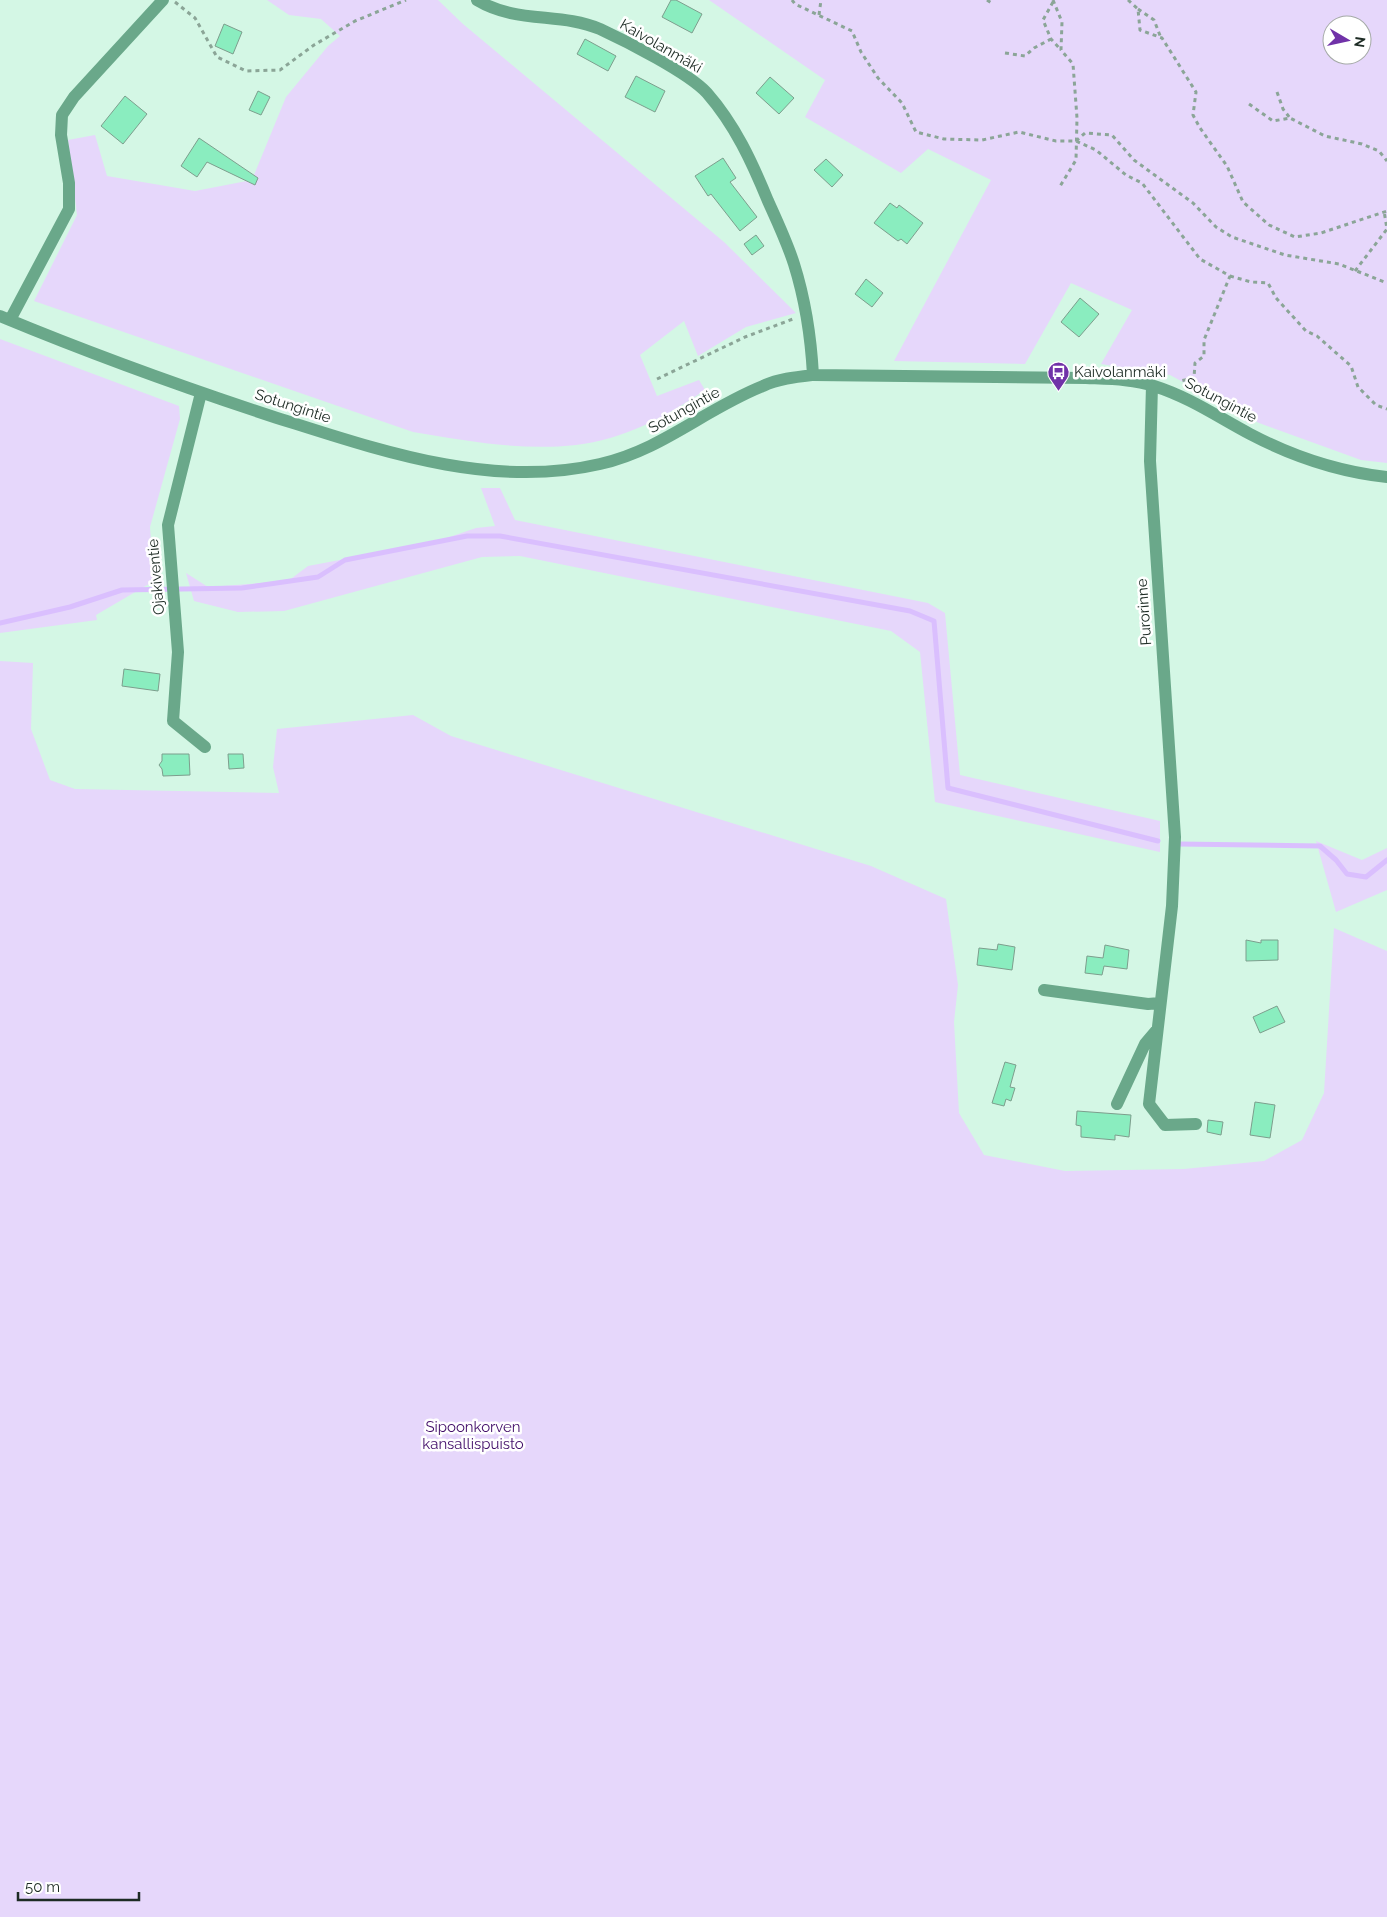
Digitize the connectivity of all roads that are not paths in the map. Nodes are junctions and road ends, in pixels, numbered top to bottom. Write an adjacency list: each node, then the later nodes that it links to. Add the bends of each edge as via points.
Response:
1 (476, 0): 4 (street, Kaivolanmäki, via 496,11 515,16 581,23 600,29 684,74 706,92 738,134 757,171 794,264 806,317)
2 (167, 1): 3 (street, via 74,98 62,115 69,209)
3 (5, 318): 6 (street, Sotungintie)
4 (813, 375): 5 (street, Sotungintie, via 1086,378); 6 (street, Sotungintie, via 763,386 629,457 550,472 456,467 343,439)
5 (1152, 385): 7 (street, Sotungintie, via 1201,405 1250,434 1305,458); 10 (street, Purorinne, via 1150,461 1175,836 1172,906)
6 (201, 393): 8 (street, Ojakiventie, via 168,525 178,652 173,721)
7 (1387, 477)
8 (205, 747)
9 (1044, 990): 10 (street)
10 (1160, 1003): 11 (street, Purorinne)
11 (1156, 1032): 12 (street, via 1145,1044); 13 (street, Purorinne, via 1149,1104 1165,1125)
12 (1117, 1104)
13 (1196, 1124)

